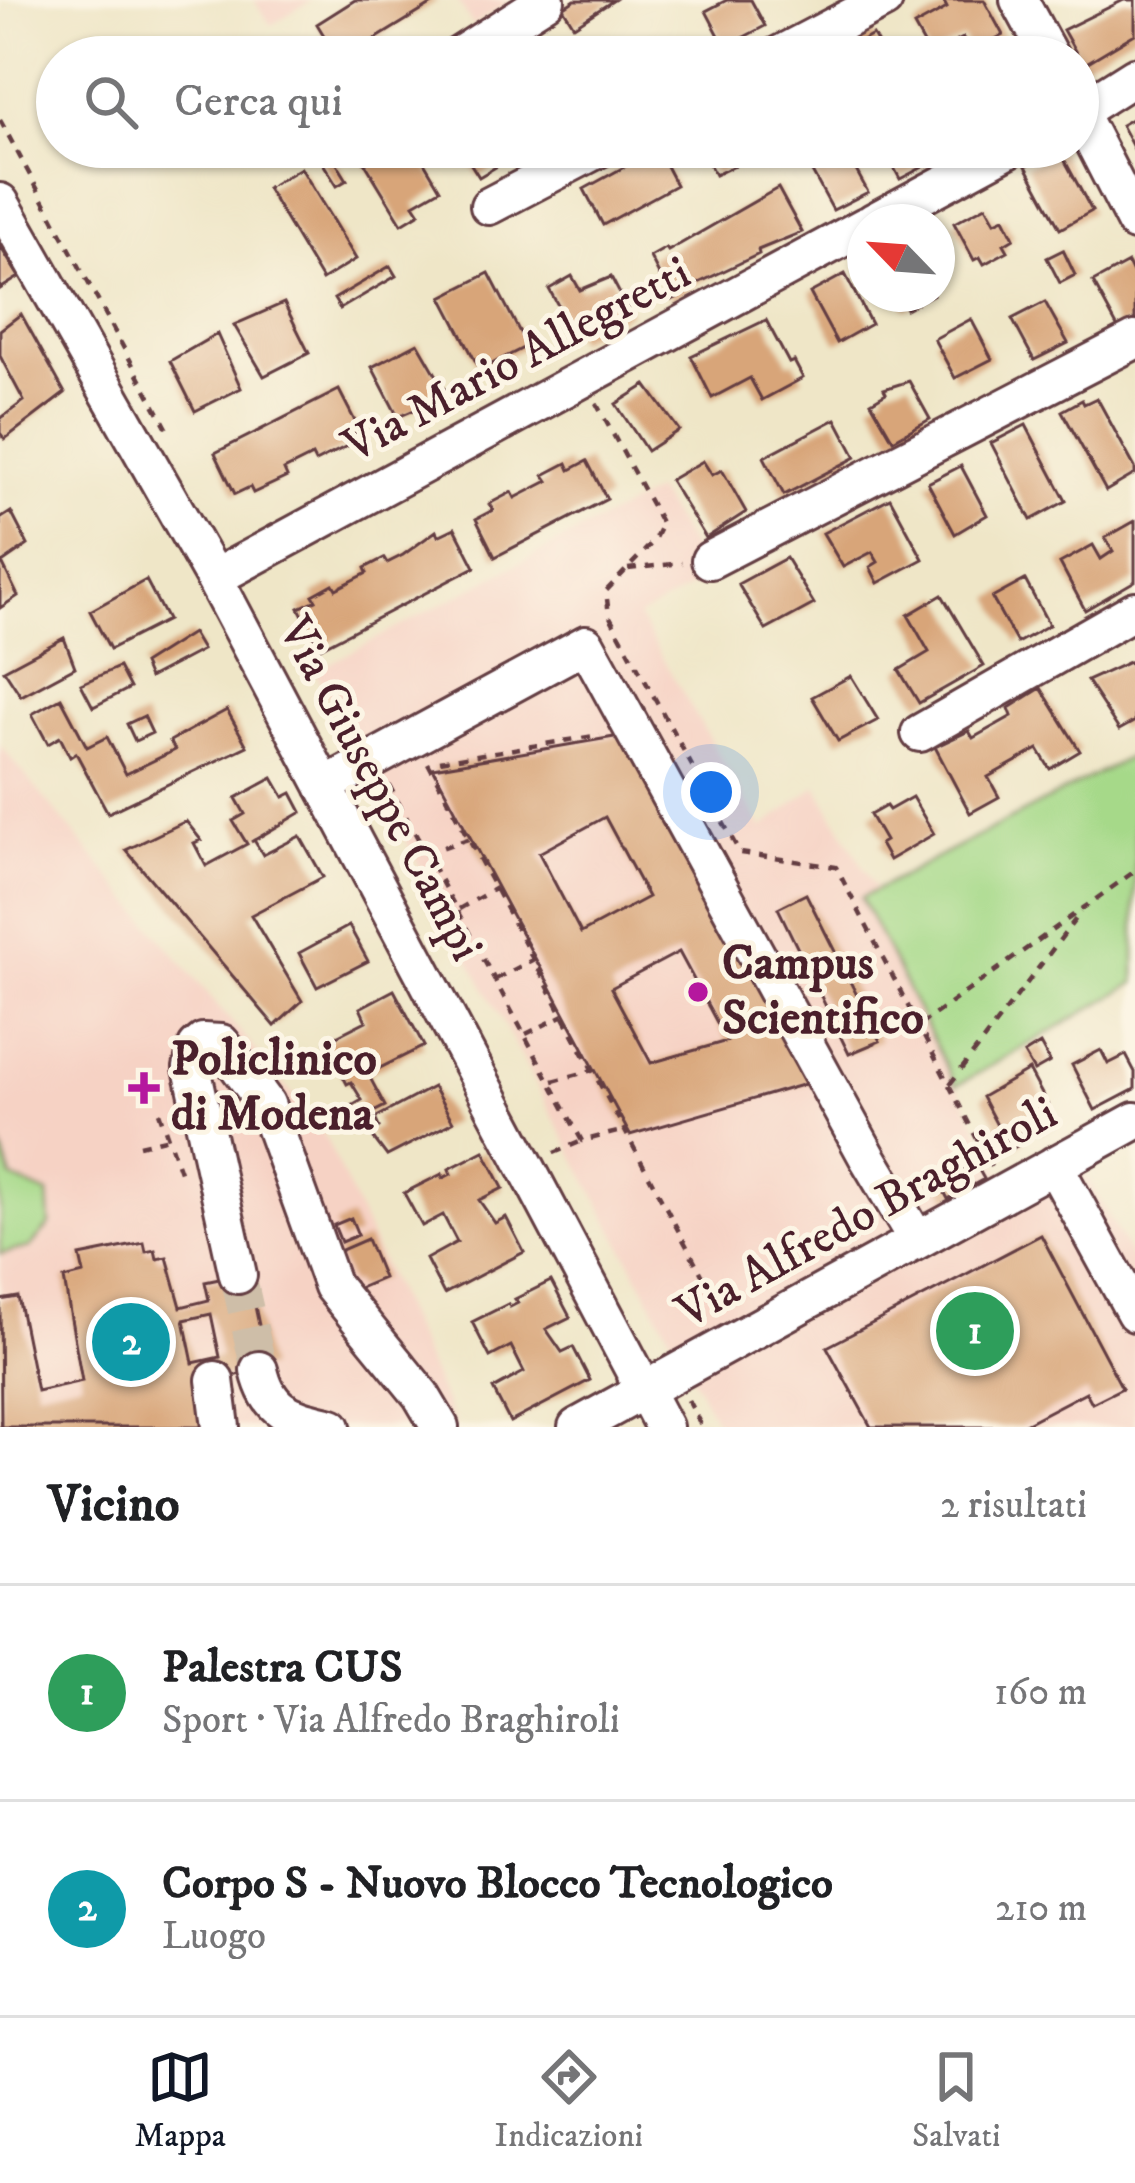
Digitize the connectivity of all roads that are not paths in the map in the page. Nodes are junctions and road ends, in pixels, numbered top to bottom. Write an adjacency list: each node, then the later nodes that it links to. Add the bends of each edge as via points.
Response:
1 (546, 0): 4 (street)
2 (884, 0): 5 (street)
3 (1019, 0): 6 (street)
4 (490, 36)
5 (815, 36)
6 (1038, 36)
7 (1135, 76): 8 (street)
8 (1099, 98)
9 (1099, 152): 15 (street)
10 (562, 168): 14 (street)
11 (973, 168): 13 (street)
12 (0, 202): 19 (street, Via Giuseppe Campi)
13 (906, 204)
14 (489, 206)
15 (1135, 222)
16 (847, 236): 19 (street, Via Mario Allegretti)
17 (1135, 340): 18 (street)
18 (710, 560)
19 (214, 578): 22 (street, Via Giuseppe Campi)
20 (1135, 610): 21 (street)
21 (920, 733)
22 (324, 786): 25 (street, via 374,758 421,750 586,644); 30 (street, Via Giuseppe Campi)
23 (1135, 1120): 24 (street, Via Alfredo Braghiroli)
24 (1054, 1166): 25 (street, Via Alfredo Braghiroli); 27 (street)
25 (917, 1240): 30 (street, Via Alfredo Braghiroli)
26 (238, 1275): 33 (street, via 192,1068 196,1047 211,1040 221,1042 266,1104 332,1286)
27 (1135, 1313)
28 (259, 1370): 32 (street, via 275,1406)
29 (215, 1380): 31 (street)
30 (644, 1390): 34 (street, Via Alfredo Braghiroli); 35 (street, Via Giuseppe Campi)
31 (221, 1427)
32 (332, 1427)
33 (440, 1427)
34 (577, 1427)
35 (664, 1427)

